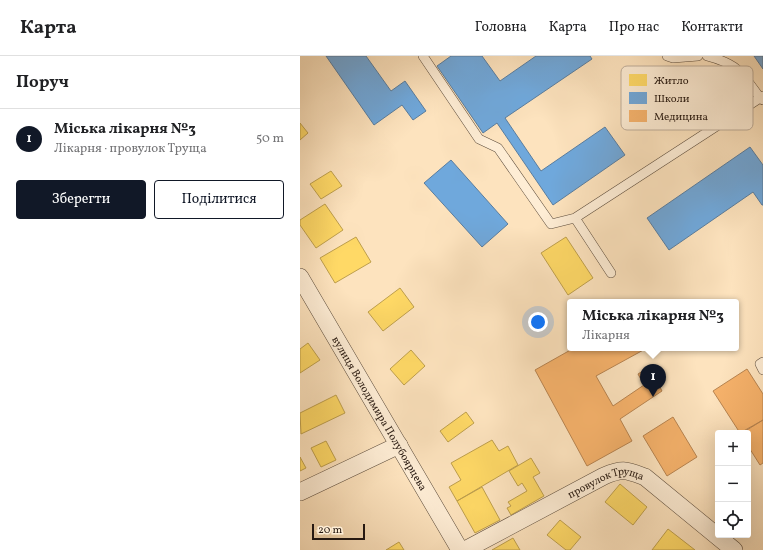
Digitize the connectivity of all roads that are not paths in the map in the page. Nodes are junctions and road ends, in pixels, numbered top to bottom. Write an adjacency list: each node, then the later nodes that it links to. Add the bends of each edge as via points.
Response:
1 (423, 56): 10 (lane, via 479,139 498,148 551,224)
2 (667, 56): 3 (lane)
3 (698, 56)
4 (706, 56): 5 (lane, via 724,60)
5 (733, 66)
6 (753, 87): 7 (lane)
7 (762, 98): 8 (lane)
8 (753, 104)
9 (712, 130): 10 (lane)
10 (575, 218): 11 (lane)
11 (611, 273)
12 (300, 277): 15 (street, вулиця Володимира Полубоярцева)
13 (763, 362): 14 (lane, via 760,364)
14 (763, 370)
15 (398, 445): 16 (street); 17 (street, вулиця Володимира Полубоярцева)
16 (300, 492)
17 (460, 550)
18 (465, 550): 19 (street, провулок Труща, via 604,476 627,470 644,477)
19 (734, 550)

